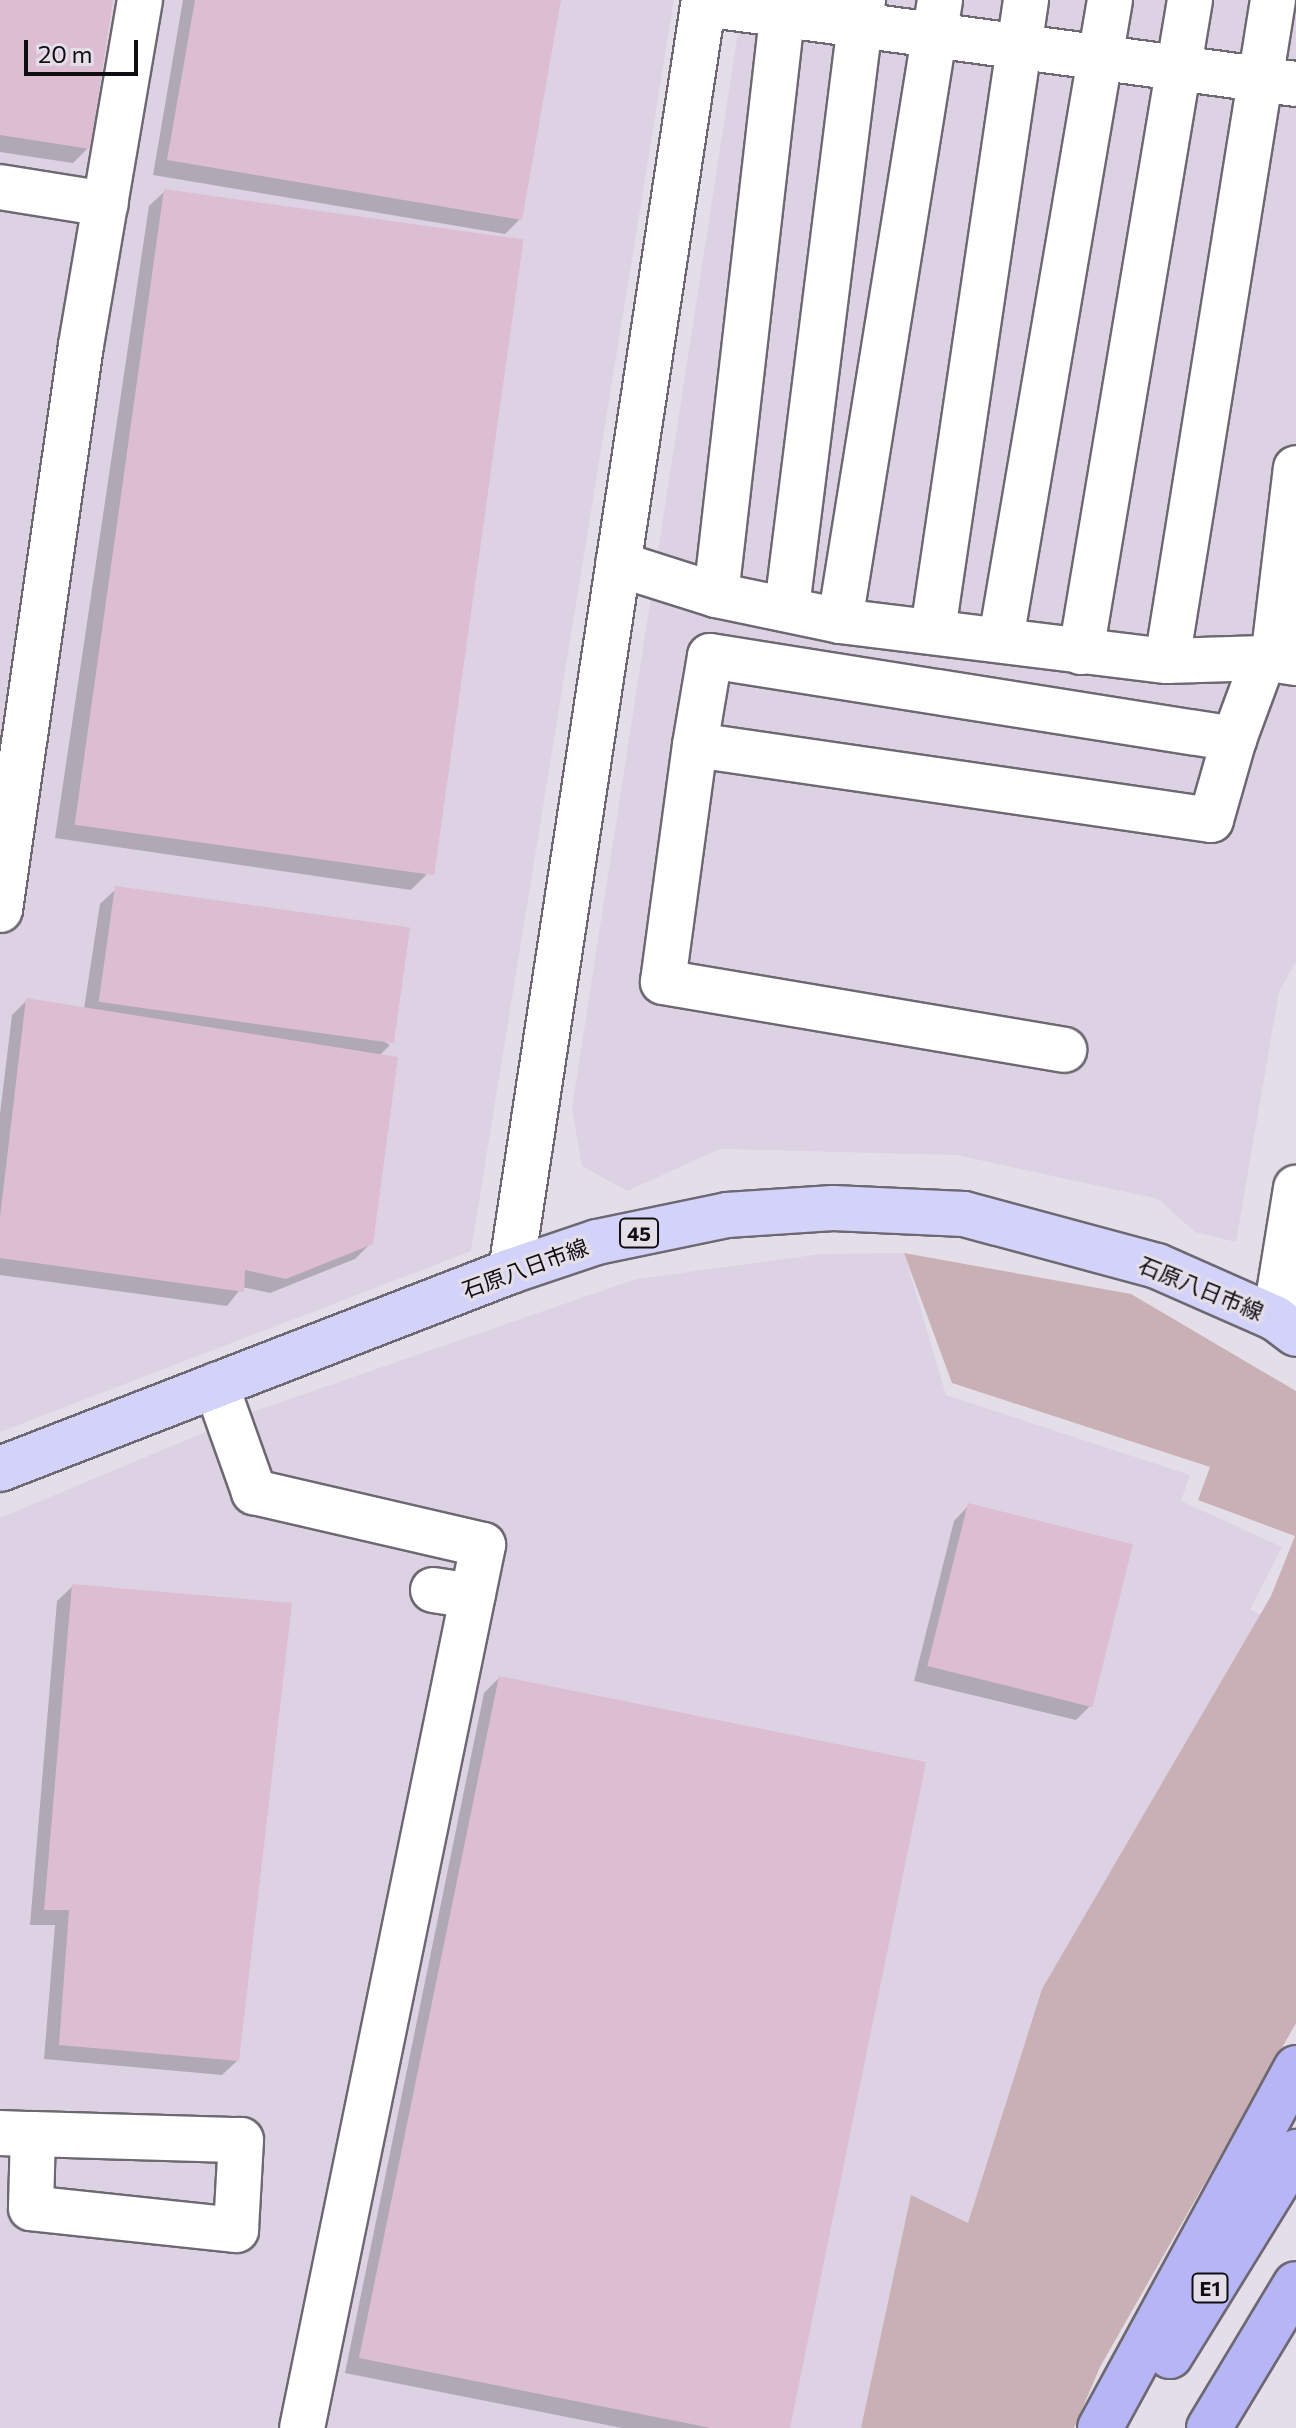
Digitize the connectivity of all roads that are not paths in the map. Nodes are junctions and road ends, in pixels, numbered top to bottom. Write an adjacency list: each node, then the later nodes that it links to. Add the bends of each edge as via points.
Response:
1 (140, 0): 15 (street)
2 (1026, 0): 10 (street)
3 (1110, 0): 11 (street)
4 (1190, 0): 12 (street)
5 (1273, 0): 13 (street)
6 (704, 2): 7 (street); 17 (street)
7 (782, 6): 8 (street); 18 (street)
8 (862, 11): 9 (street); 19 (street)
9 (937, 16): 10 (street); 20 (street)
10 (1019, 44): 11 (street); 21 (street)
11 (1102, 56): 12 (street); 22 (street)
12 (1179, 67): 13 (street); 23 (street)
13 (1278, 81): 25 (street)
14 (0, 187): 15 (street)
15 (106, 204): 28 (street)
16 (1296, 468): 24 (street)
17 (618, 564): 18 (street); 31 (street)
18 (716, 595): 19 (street)
19 (787, 607): 20 (street)
20 (840, 621): 21 (street)
21 (933, 630): 22 (street)
22 (1001, 639): 23 (street)
23 (1081, 652): 25 (street)
24 (1278, 660): 25 (street); 26 (street)
25 (1167, 661)
26 (1234, 739): 27 (street, via 1211,820); 27 (street, via 710,656)
27 (695, 745): 29 (street, via 663,982)
28 (0, 910)
29 (1064, 1050)
30 (1296, 1188): 32 (street)
31 (511, 1271): 32 (main road, 石原八日市線 / 45, via 597,1242 727,1215 833,1208 964,1214 1157,1266); 33 (main road, 石原八日市線 / 45)
32 (1285, 1326)
33 (216, 1385): 34 (main road, 石原八日市線 / 45); 39 (street, via 254,1492 483,1545 453,1593)
34 (0, 1469)
35 (1296, 2068): 40 (highway)
36 (16, 2134): 36 (street, via 241,2140 236,2230 31,2208)
37 (1296, 2152): 41 (highway, E1, via 1188,2323)
38 (1296, 2284): 42 (highway)
39 (302, 2428)
40 (1100, 2428)
41 (1131, 2428)
42 (1209, 2428)

